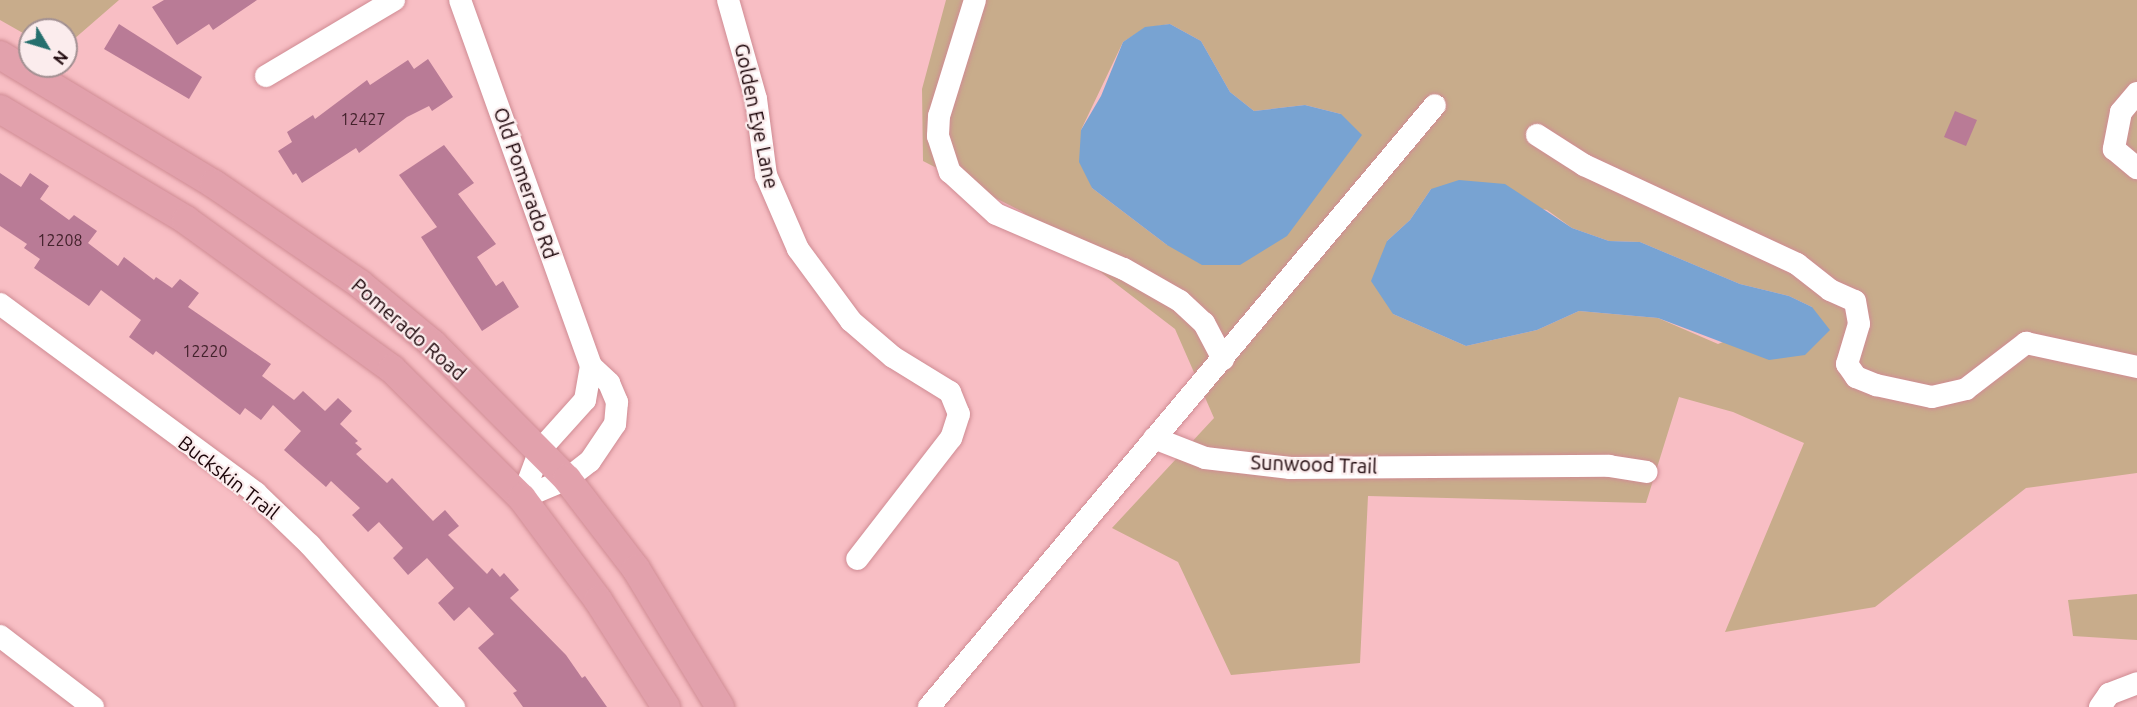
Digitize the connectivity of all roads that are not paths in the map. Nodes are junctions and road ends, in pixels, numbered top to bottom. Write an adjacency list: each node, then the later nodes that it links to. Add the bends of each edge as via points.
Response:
1 (394, 0): 6 (street)
2 (460, 0): 14 (street, Old Pomerado Rd)
3 (728, 0): 21 (street, Golden Eye Lane, via 756,99 766,175 798,249 851,321 892,357 950,392 959,414 951,438)
4 (975, 0): 13 (street, via 939,116 938,136 950,172 996,214 1124,269 1180,301 1204,323)
5 (0, 55): 17 (main road, Pomerado Road, via 214,184 360,284 433,344)
6 (266, 76)
7 (2137, 93): 11 (street, via 2121,112 2114,148)
8 (1435, 105): 13 (street)
9 (0, 109): 20 (main road, Pomerado Road, via 186,220 314,309 392,369)
10 (1538, 135): 15 (street, via 1584,165 1797,264 1830,290 1855,301 1858,324 1847,364 1857,377 1876,385 1932,397 1966,388 2026,344)
11 (2137, 168)
12 (0, 304): 25 (street, Buckskin Trail, via 256,493 310,545)
13 (1223, 359): 16 (street)
14 (591, 366): 17 (street, Old Pomerado Rd, via 585,400); 19 (street, Old Pomerado Rd, via 613,392 617,402 615,424 590,461)
15 (2137, 367)
16 (1154, 438): 18 (street, Sunwood Trail, via 1205,458 1290,468 1608,466); 28 (street)
17 (540, 450): 19 (main road, Pomerado Road); 20 (street, Old Pomerado Rd)
18 (1647, 472)
19 (567, 479): 20 (street, Old Pomerado Rd); 27 (main road, Pomerado Road, via 636,569)
20 (522, 498): 26 (main road, Pomerado Road, via 597,600)
21 (857, 559)
22 (0, 636): 24 (street)
23 (2137, 683): 29 (street, via 2109,694)
24 (93, 707)
25 (454, 707)
26 (666, 707)
27 (720, 707)
28 (929, 707)
29 (2100, 707)

